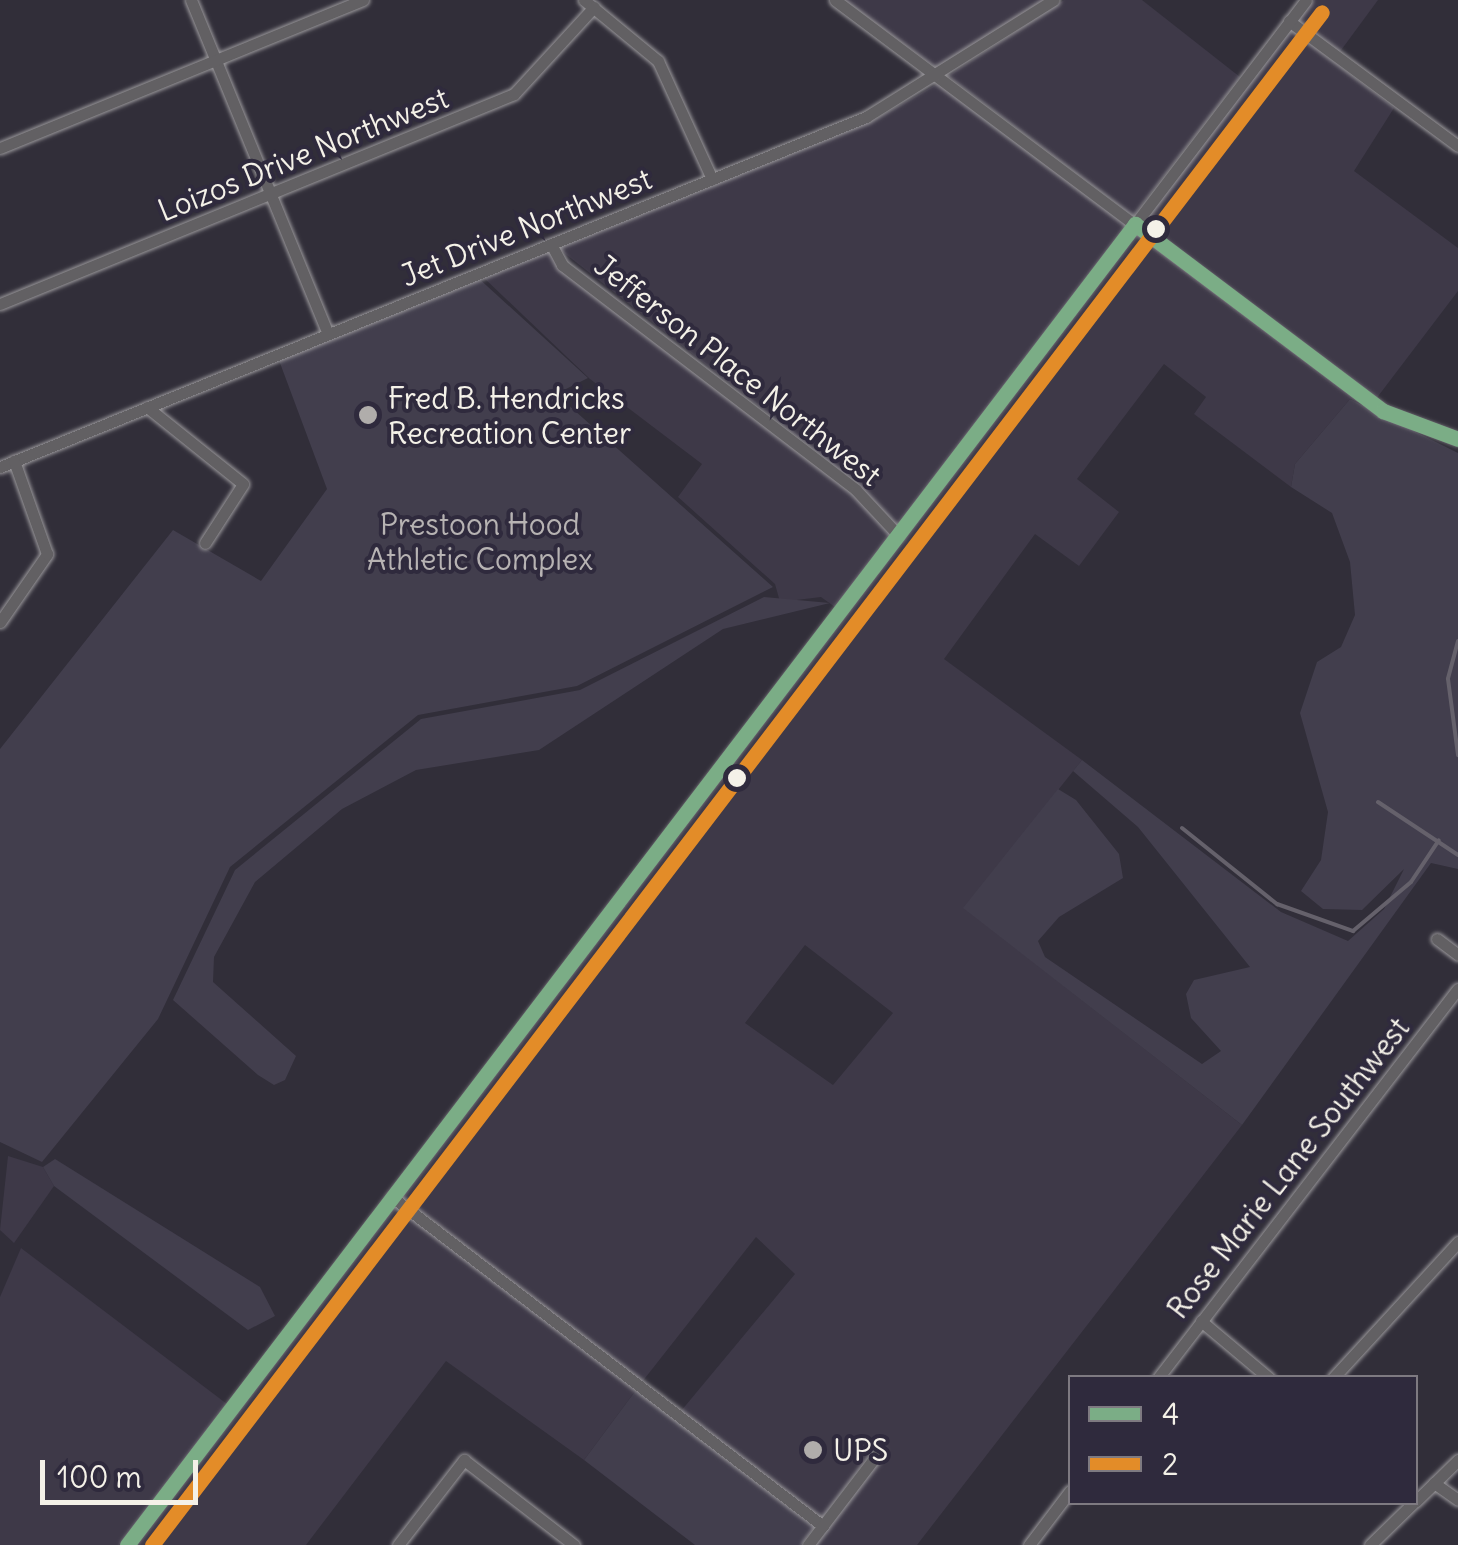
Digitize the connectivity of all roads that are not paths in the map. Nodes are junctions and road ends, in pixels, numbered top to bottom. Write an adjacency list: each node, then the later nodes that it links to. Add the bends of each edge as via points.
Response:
1 (191, 0): 8 (street)
2 (363, 0): 8 (street)
3 (835, 0): 9 (street)
4 (1054, 0): 9 (street, Jet Drive Northwest)
5 (1306, 0): 7 (street)
6 (589, 4): 12 (street, via 664,70); 13 (street, Loizos Drive Northwest, via 514,94)
7 (1290, 22): 10 (street); 14 (street)
8 (216, 60): 11 (street); 13 (street)
9 (938, 76): 12 (street, Jet Drive Northwest, via 866,117); 14 (street)
10 (1458, 146)
11 (0, 148)
12 (712, 179): 15 (street, Jet Drive Northwest)
13 (270, 194): 16 (street, Loizos Drive Northwest); 17 (street)
14 (1134, 224): 19 (street, via 1383,410); 22 (street)
15 (551, 244): 17 (street, Jet Drive Northwest); 22 (street, Jefferson Place Northwest, via 562,265 856,490)
16 (0, 304)
17 (328, 334): 18 (street, Jet Drive Northwest)
18 (147, 407): 20 (street, Jet Drive Northwest); 23 (street, via 243,484)
19 (1458, 439)
20 (14, 461): 21 (street, Jet Drive Northwest); 24 (street, via 47,554)
21 (0, 467)
22 (898, 535): 28 (street)
23 (205, 543)
24 (0, 622)
25 (1438, 939): 26 (street)
26 (1458, 955)
27 (1458, 989): 30 (street, Rose Marie Lane Southwest)
28 (392, 1197): 41 (street); 42 (street)
29 (1458, 1242): 33 (street)
30 (1201, 1321): 31 (street, Rose Marie Lane Southwest); 32 (street)
31 (1160, 1375)
32 (1265, 1375)
33 (1337, 1375)
34 (879, 1452): 41 (street)
35 (1458, 1460): 36 (street)
36 (1434, 1483): 38 (street); 39 (street)
37 (1068, 1493): 46 (street)
38 (1418, 1495)
39 (1458, 1500)
40 (1406, 1505): 47 (street)
41 (822, 1526): 45 (street)
42 (127, 1545)
43 (398, 1545): 44 (street, via 464,1460)
44 (574, 1545)
45 (808, 1545)
46 (1028, 1545)
47 (1370, 1545)

